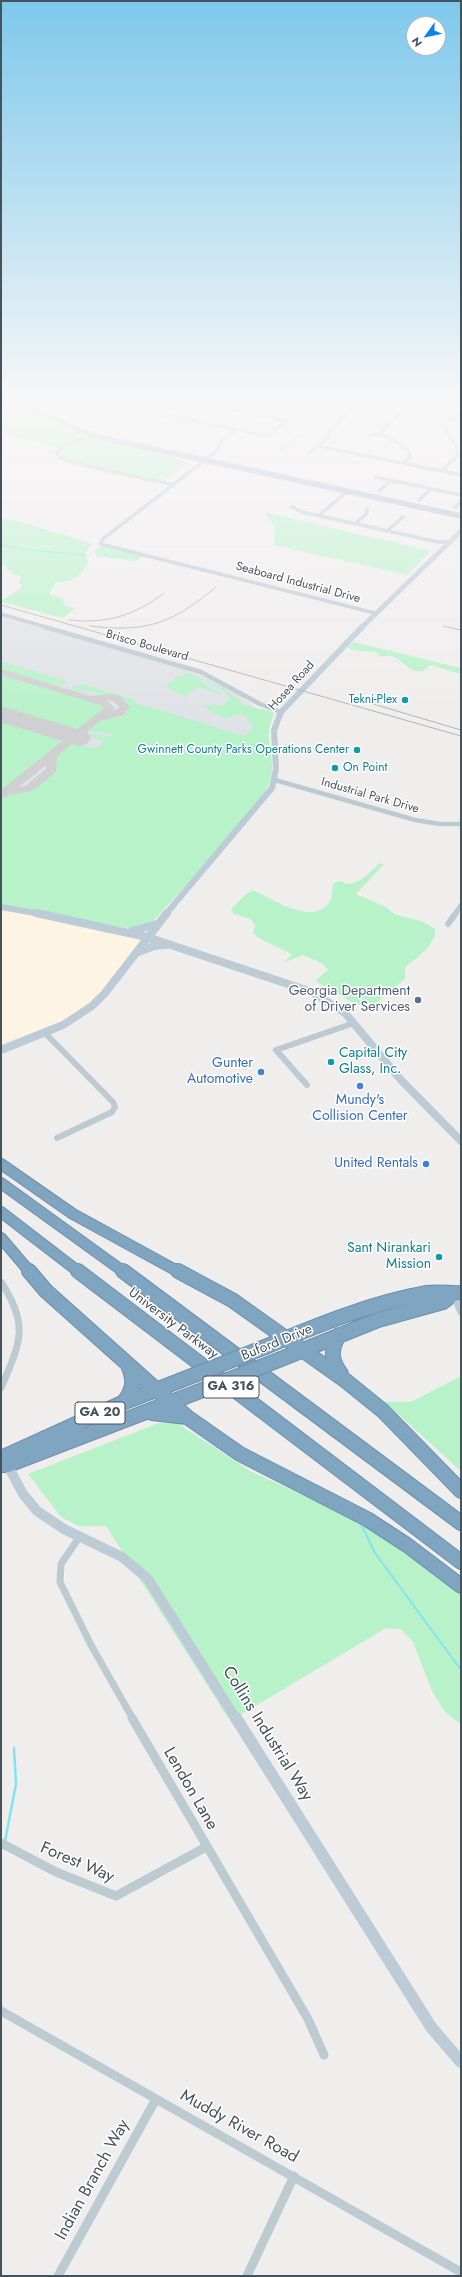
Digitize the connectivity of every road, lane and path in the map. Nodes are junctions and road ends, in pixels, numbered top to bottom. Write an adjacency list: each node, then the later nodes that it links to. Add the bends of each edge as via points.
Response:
1 (150, 504): 17 (street, Seaboard Industrial Drive, via 100,544)
2 (332, 504): 8 (street)
3 (410, 504): 9 (main road)
4 (458, 504): 6 (street)
5 (292, 507): 8 (street)
6 (455, 508)
7 (367, 509): 11 (street, via 367,513)
8 (318, 516): 11 (street)
9 (461, 516)
10 (403, 517): 12 (street)
11 (355, 524): 12 (street)
12 (387, 531): 14 (street)
13 (461, 531): 15 (street, Hosea Road)
14 (438, 542): 15 (street); 16 (street)
15 (450, 542): 16 (street, Hosea Road)
16 (444, 548): 17 (street, Hosea Road)
17 (375, 613): 19 (street, Hosea Road)
18 (1, 614): 19 (street, Brisco Boulevard, via 201,672 230,685 255,703)
19 (281, 712): 20 (street, Hosea Road, via 272,732 277,767)
20 (275, 780): 21 (street, Industrial Park Drive, via 414,820); 24 (street, Hosea Road, via 263,800)
21 (461, 824)
22 (461, 905): 25 (street)
23 (1, 907): 26 (street)
24 (157, 924): 26 (street, via 144,930); 27 (street, Hosea Road); 28 (street, via 158,935)
25 (448, 924)
26 (128, 932): 27 (street); 29 (street, via 137,939)
27 (147, 937): 28 (street); 29 (street, Hosea Road)
28 (169, 944): 30 (street, via 154,946); 31 (street, via 312,992 335,1005)
29 (140, 947): 30 (street, Hosea Road)
30 (135, 954): 32 (street, Hosea Road, via 105,994 92,1006)
31 (354, 1023): 34 (street, via 276,1050); 36 (street, via 401,1080)
32 (45, 1033): 33 (street, Hosea Road); 35 (street, via 113,1102 115,1108 112,1112)
33 (1, 1050)
34 (307, 1085)
35 (57, 1138)
36 (461, 1141)
37 (1, 1164): 41 (highway)
38 (1, 1175): 41 (highway)
39 (1, 1183): 61 (highway, University Parkway / GA 316)
40 (1, 1212): 63 (highway, University Parkway / GA 316)
41 (73, 1214): 46 (highway, via 232,1300)
42 (1, 1238): 51 (highway, via 46,1291)
43 (1, 1282): 53 (street, via 15,1303 20,1334 17,1351)
44 (457, 1293): 45 (street); 47 (highway, Buford Drive / GA 20, via 436,1292 397,1300); 48 (highway, Buford Drive / GA 20, via 443,1302 378,1320)
45 (461, 1312)
46 (269, 1325): 47 (highway); 49 (highway)
47 (313, 1328): 49 (highway, Buford Drive / GA 20)
48 (339, 1336): 50 (highway, Buford Drive / GA 20); 52 (highway, via 332,1344 330,1352 333,1363)
49 (287, 1338): 50 (highway); 54 (highway, Buford Drive / GA 20, bridge)
50 (303, 1350): 52 (highway); 55 (highway, Buford Drive / GA 20, bridge)
51 (127, 1362): 54 (highway); 56 (highway, via 133,1386)
52 (346, 1381): 60 (highway, via 383,1411)
53 (2, 1384)
54 (157, 1389): 55 (highway); 56 (highway, Buford Drive / GA 20)
55 (172, 1402): 57 (highway, Buford Drive / GA 20); 58 (highway)
56 (122, 1403): 59 (highway, Buford Drive / GA 20)
57 (145, 1413): 58 (highway); 59 (highway, Buford Drive / GA 20)
58 (187, 1417): 64 (highway, via 245,1457 367,1519 407,1545)
59 (3, 1459): 62 (street, Collins Industrial Way, via 26,1498 37,1511)
60 (461, 1491)
61 (461, 1522)
62 (80, 1536): 66 (street, Lendon Lane, via 61,1564 60,1582 91,1645); 69 (street, Collins Industrial Way, via 129,1560 144,1574 431,2026)
63 (461, 1562)
64 (461, 1586)
65 (1, 1843): 66 (street, Forest Way, via 12,1852 52,1868 92,1889 116,1896)
66 (206, 1847): 68 (street, Lendon Lane, via 308,2019)
67 (1, 2011): 70 (street, Muddy River Road)
68 (324, 2055)
69 (461, 2062)
70 (156, 2099): 71 (street, Muddy River Road); 73 (street, Indian Branch Way)
71 (294, 2176): 72 (street, Muddy River Road); 74 (street)
72 (461, 2272)
73 (58, 2276)
74 (247, 2276)

